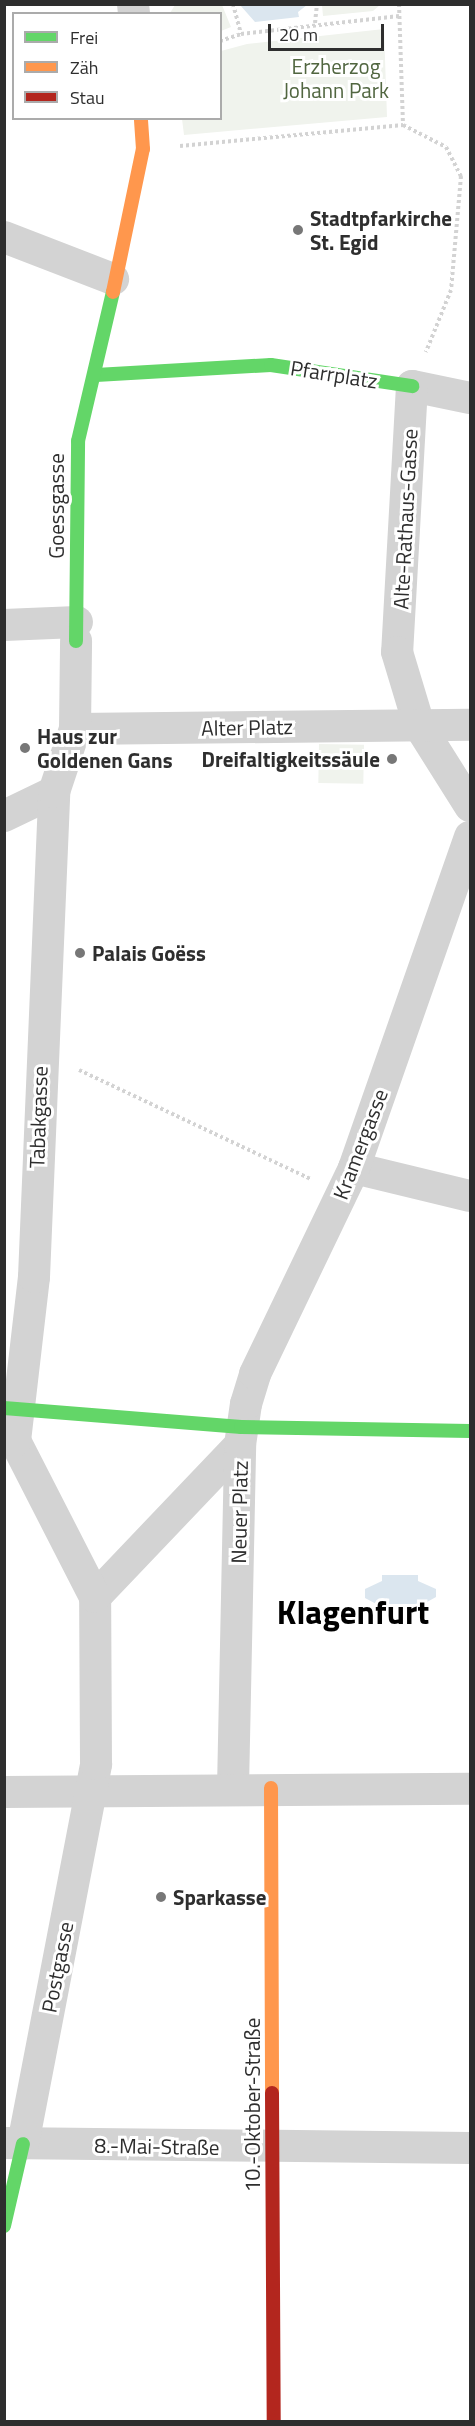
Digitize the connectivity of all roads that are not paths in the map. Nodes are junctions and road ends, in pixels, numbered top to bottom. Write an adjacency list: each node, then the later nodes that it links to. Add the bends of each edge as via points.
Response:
1 (141, 120): 3 (street, via 143,149)
2 (4, 237): 3 (street)
3 (113, 279): 4 (street)
4 (96, 375): 5 (street, Pfarrplatz, via 271,365); 8 (street, Goessgasse, via 78,441)
5 (412, 386): 6 (street); 9 (street, Alte-Rathaus-Gasse, via 397,652)
6 (471, 398)
7 (4, 625): 8 (street)
8 (76, 631): 11 (street)
9 (419, 725): 10 (street, Alter Platz); 11 (street, Alter Platz); 13 (street)
10 (471, 725)
11 (75, 729): 12 (street)
12 (54, 792): 14 (street); 18 (street, Tabakgasse, via 34,1277)
13 (471, 806)
14 (4, 816)
15 (471, 837): 16 (street, Kramergasse)
16 (348, 1181): 17 (street); 20 (street, Kramergasse, via 255,1374)
17 (471, 1196)
18 (11, 1408): 20 (street); 21 (street, Tabakgasse, via 15,1442)
19 (471, 1431): 20 (street)
20 (241, 1436): 21 (street, Neuer Platz); 23 (street, Neuer Platz)
21 (95, 1597): 22 (street)
22 (93, 1777): 23 (street); 26 (street); 27 (street, Postgasse)
23 (233, 1788): 24 (street)
24 (271, 1788): 25 (street); 28 (street, 10.-Oktober-Straße)
25 (471, 1789)
26 (4, 1791)
27 (14, 2144): 28 (street, 8.-Mai-Straße); 30 (street)
28 (273, 2148): 29 (street, 8.-Mai-Straße); 31 (street, 10.-Oktober-Straße)
29 (471, 2148)
30 (4, 2226)
31 (274, 2421)

